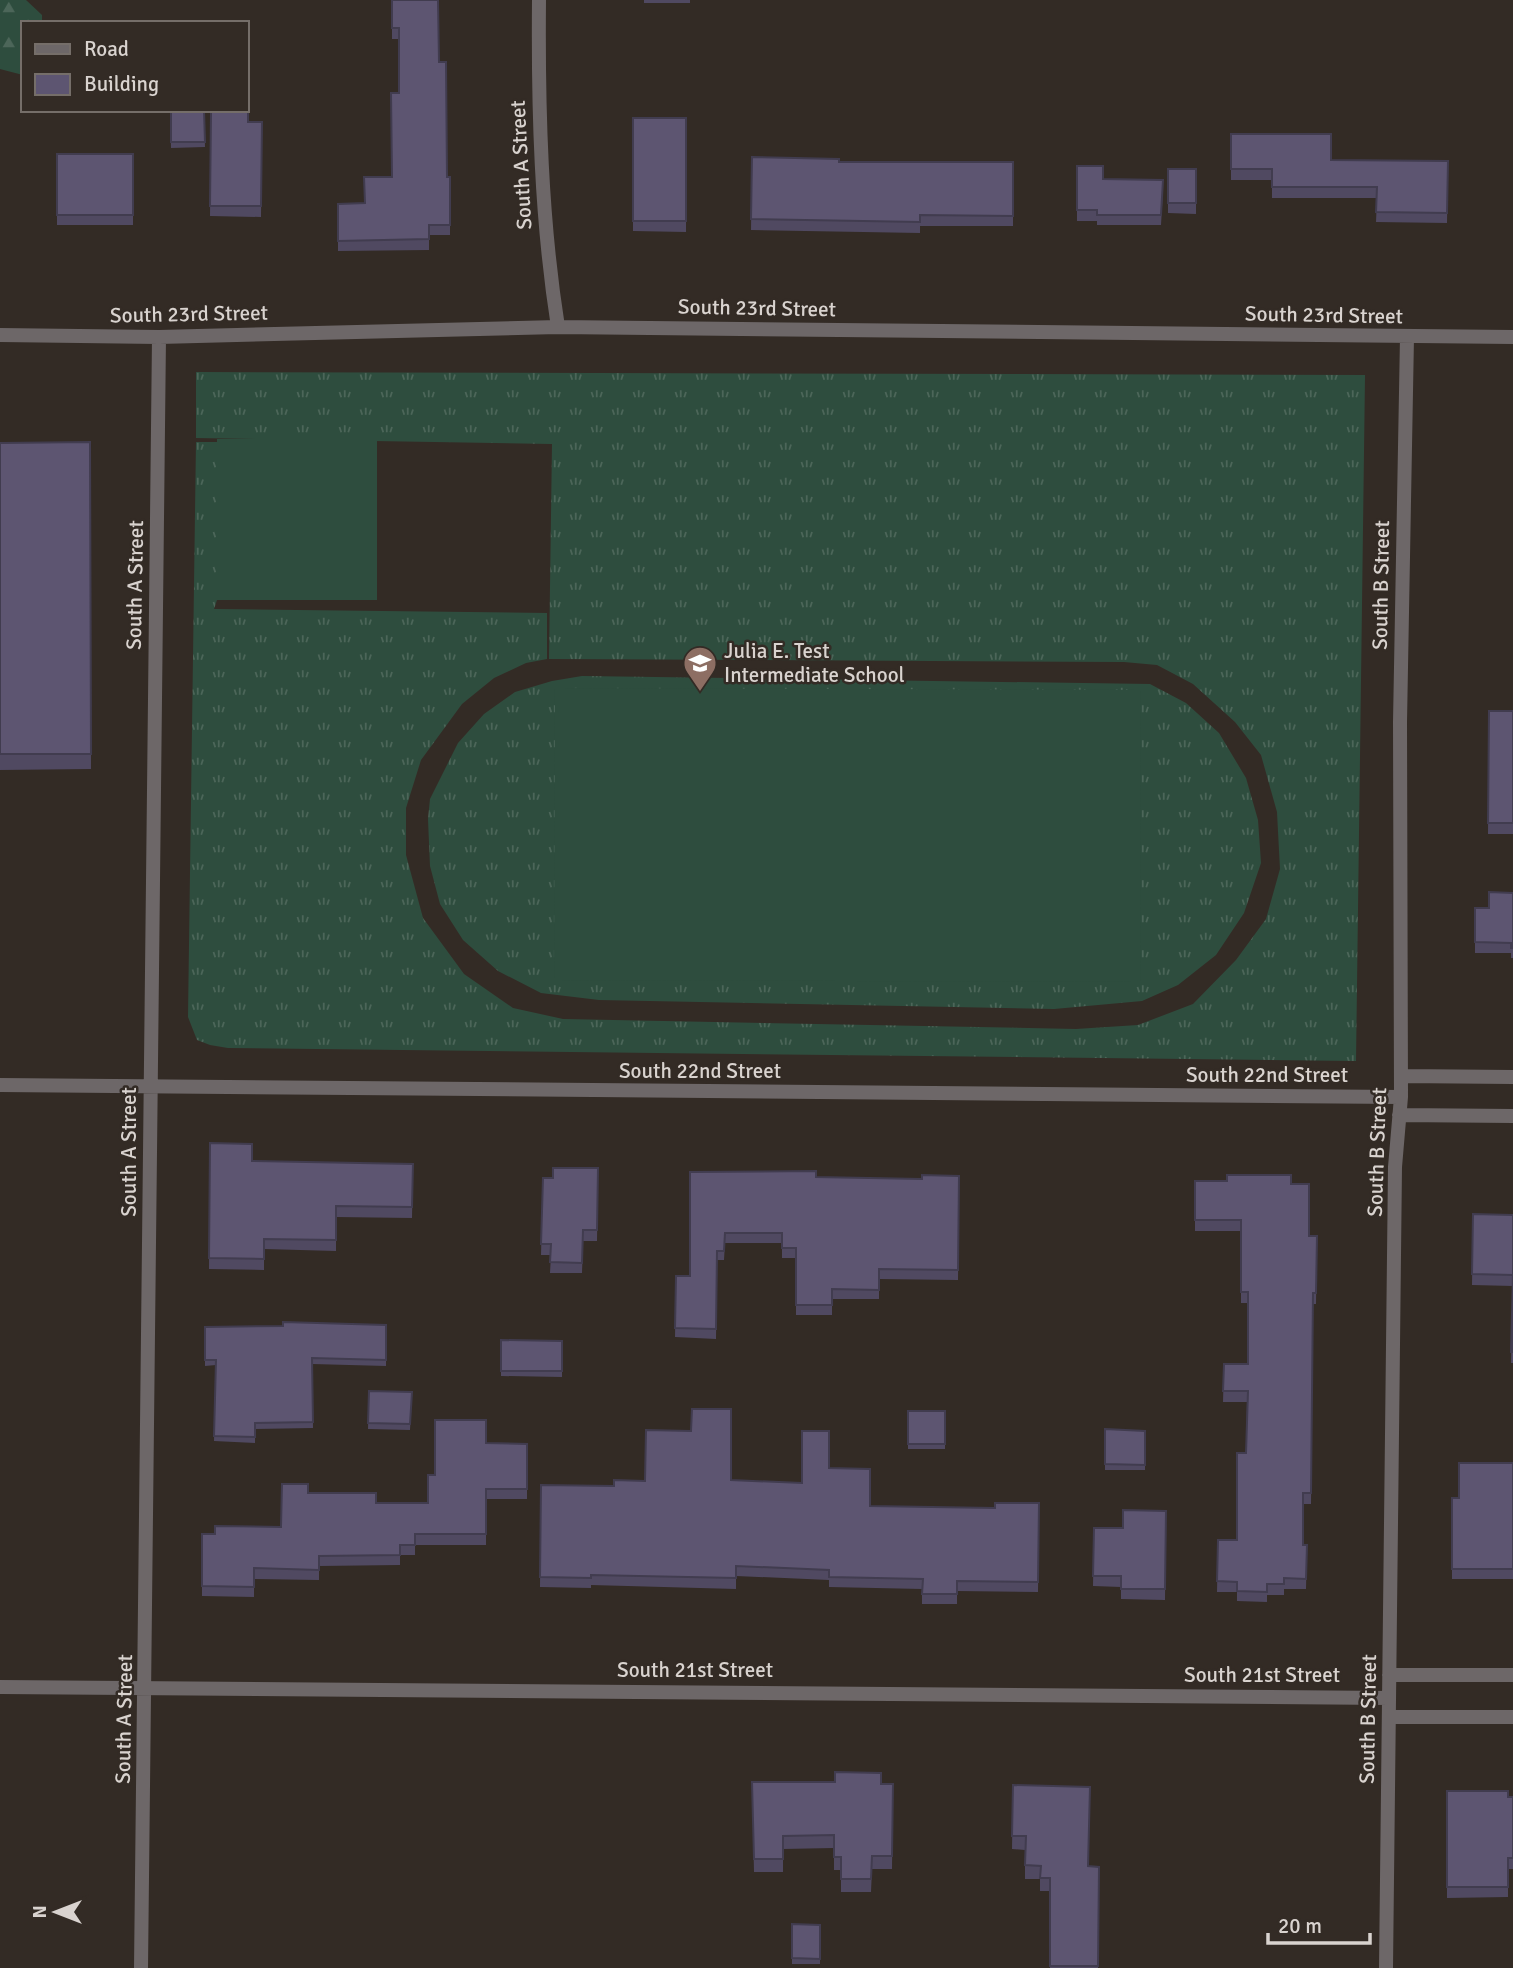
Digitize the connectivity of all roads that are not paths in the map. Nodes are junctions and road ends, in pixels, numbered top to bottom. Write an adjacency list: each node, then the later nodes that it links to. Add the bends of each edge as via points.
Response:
1 (539, 0): 2 (street, South A Street, via 548,264)
2 (558, 327): 4 (street, South 23rd Street); 5 (street, South 23rd Street)
3 (0, 335): 4 (street, South 23rd Street)
4 (159, 337): 10 (street, South A Street)
5 (1407, 337): 6 (street, South 23rd Street); 7 (street, South B Street, via 1400,722)
6 (1513, 337)
7 (1401, 1076): 8 (street); 11 (street, South B Street)
8 (1513, 1077)
9 (0, 1085): 10 (street, South 22nd Street)
10 (151, 1087): 11 (street, South 22nd Street); 17 (street, South A Street)
11 (1401, 1097): 12 (street, South B Street)
12 (1399, 1115): 13 (street); 14 (street, South B Street)
13 (1513, 1116)
14 (1389, 1675): 15 (street); 18 (street, South B Street)
15 (1513, 1675)
16 (0, 1687): 17 (street, South 21st Street)
17 (146, 1689): 18 (street, South 21st Street); 21 (street, South A Street)
18 (1389, 1698): 19 (street, South B Street)
19 (1389, 1717): 20 (street); 22 (street, South B Street)
20 (1513, 1717)
21 (141, 1968)
22 (1386, 1968)

